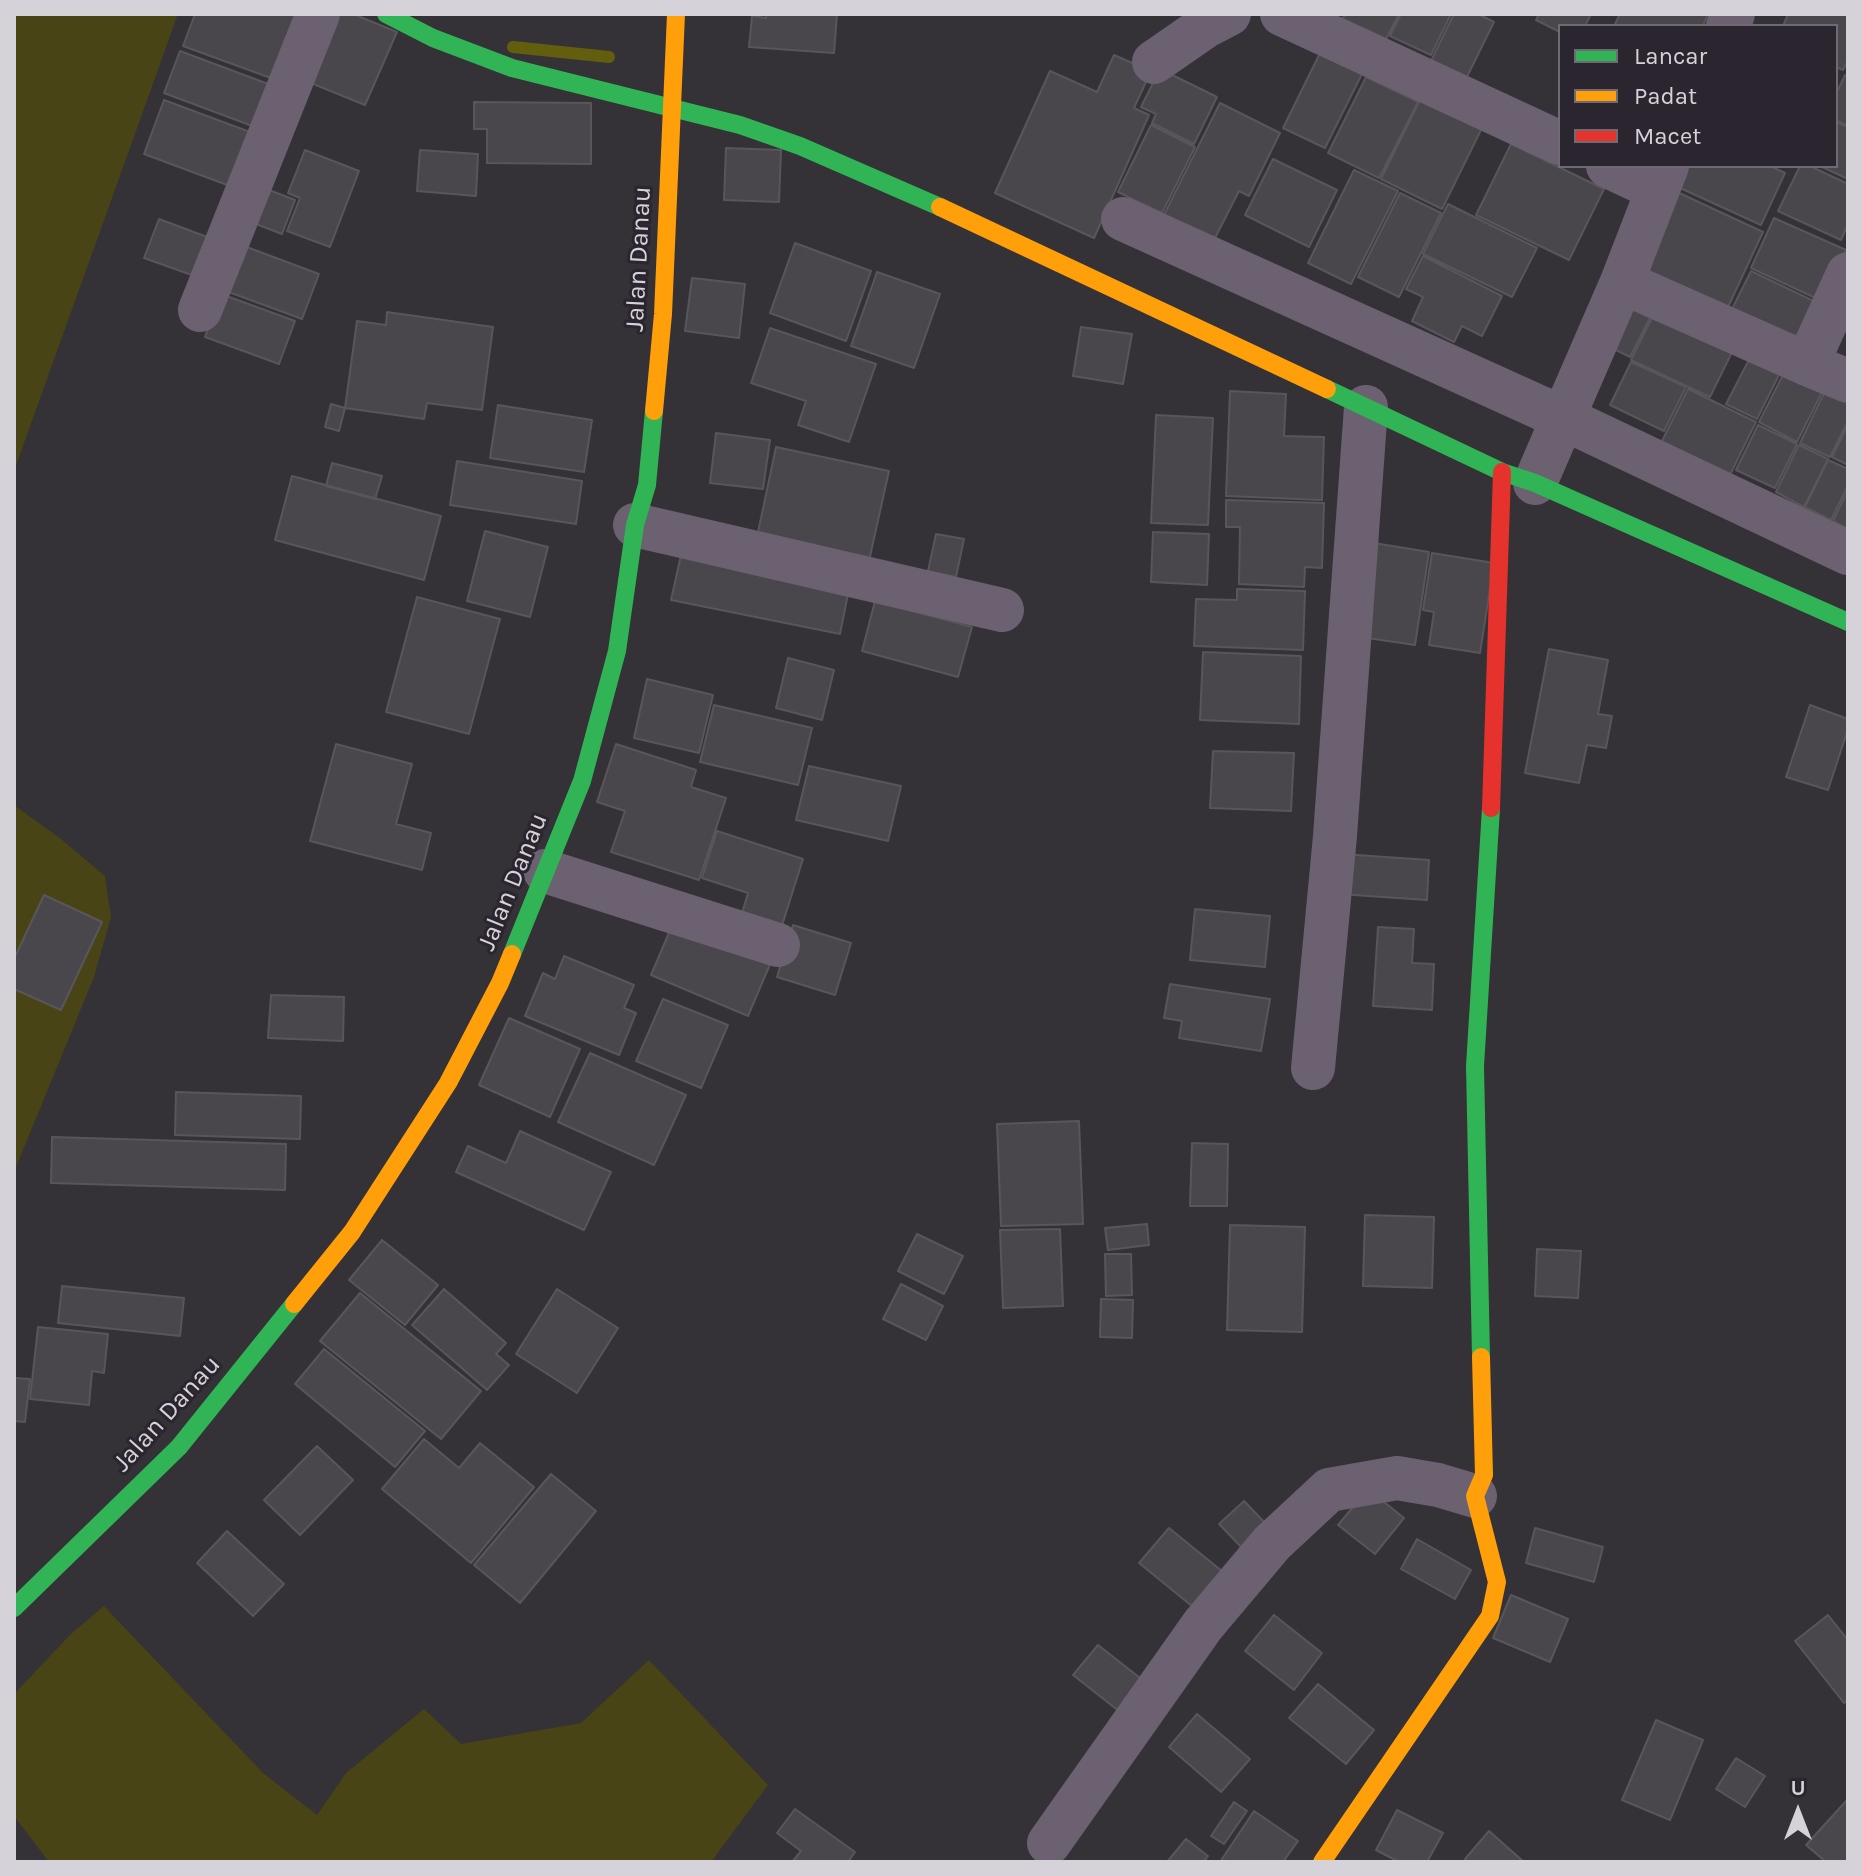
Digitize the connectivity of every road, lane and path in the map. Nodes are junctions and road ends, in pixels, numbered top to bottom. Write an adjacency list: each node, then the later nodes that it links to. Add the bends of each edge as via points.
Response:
1 (318, 14): 14 (street)
2 (386, 14): 7 (street, via 512,68)
3 (676, 14): 7 (street, Jalan Danau)
4 (1229, 14): 6 (street)
5 (1282, 14): 8 (street)
6 (1154, 62)
7 (673, 107): 17 (street, via 800,146); 20 (street, Jalan Danau, via 662,329 647,485)
8 (1558, 142)
9 (1618, 168): 10 (street)
10 (1662, 177): 13 (street)
11 (1123, 219): 18 (street)
12 (1848, 274): 15 (street)
13 (1622, 282): 15 (street); 18 (street)
14 (200, 310)
15 (1807, 364): 16 (street)
16 (1848, 381)
17 (1366, 407): 19 (street); 26 (street)
18 (1561, 424): 19 (street); 21 (street)
19 (1525, 477): 23 (street); 27 (street, via 1475,1066 1484,1475)
20 (635, 525): 22 (street); 24 (street, Jalan Danau, via 617,651 582,781)
21 (1848, 553)
22 (1002, 610)
23 (1848, 622)
24 (545, 871): 25 (street); 28 (street, Jalan Danau, via 500,983 448,1083 352,1232 179,1447)
25 (778, 945)
26 (1313, 1068)
27 (1475, 1496): 29 (street, via 1397,1478 1329,1490 1272,1543 1203,1625); 30 (street, via 1497,1582 1490,1616)
28 (14, 1608)
29 (1049, 1843)
30 (1322, 1862)

